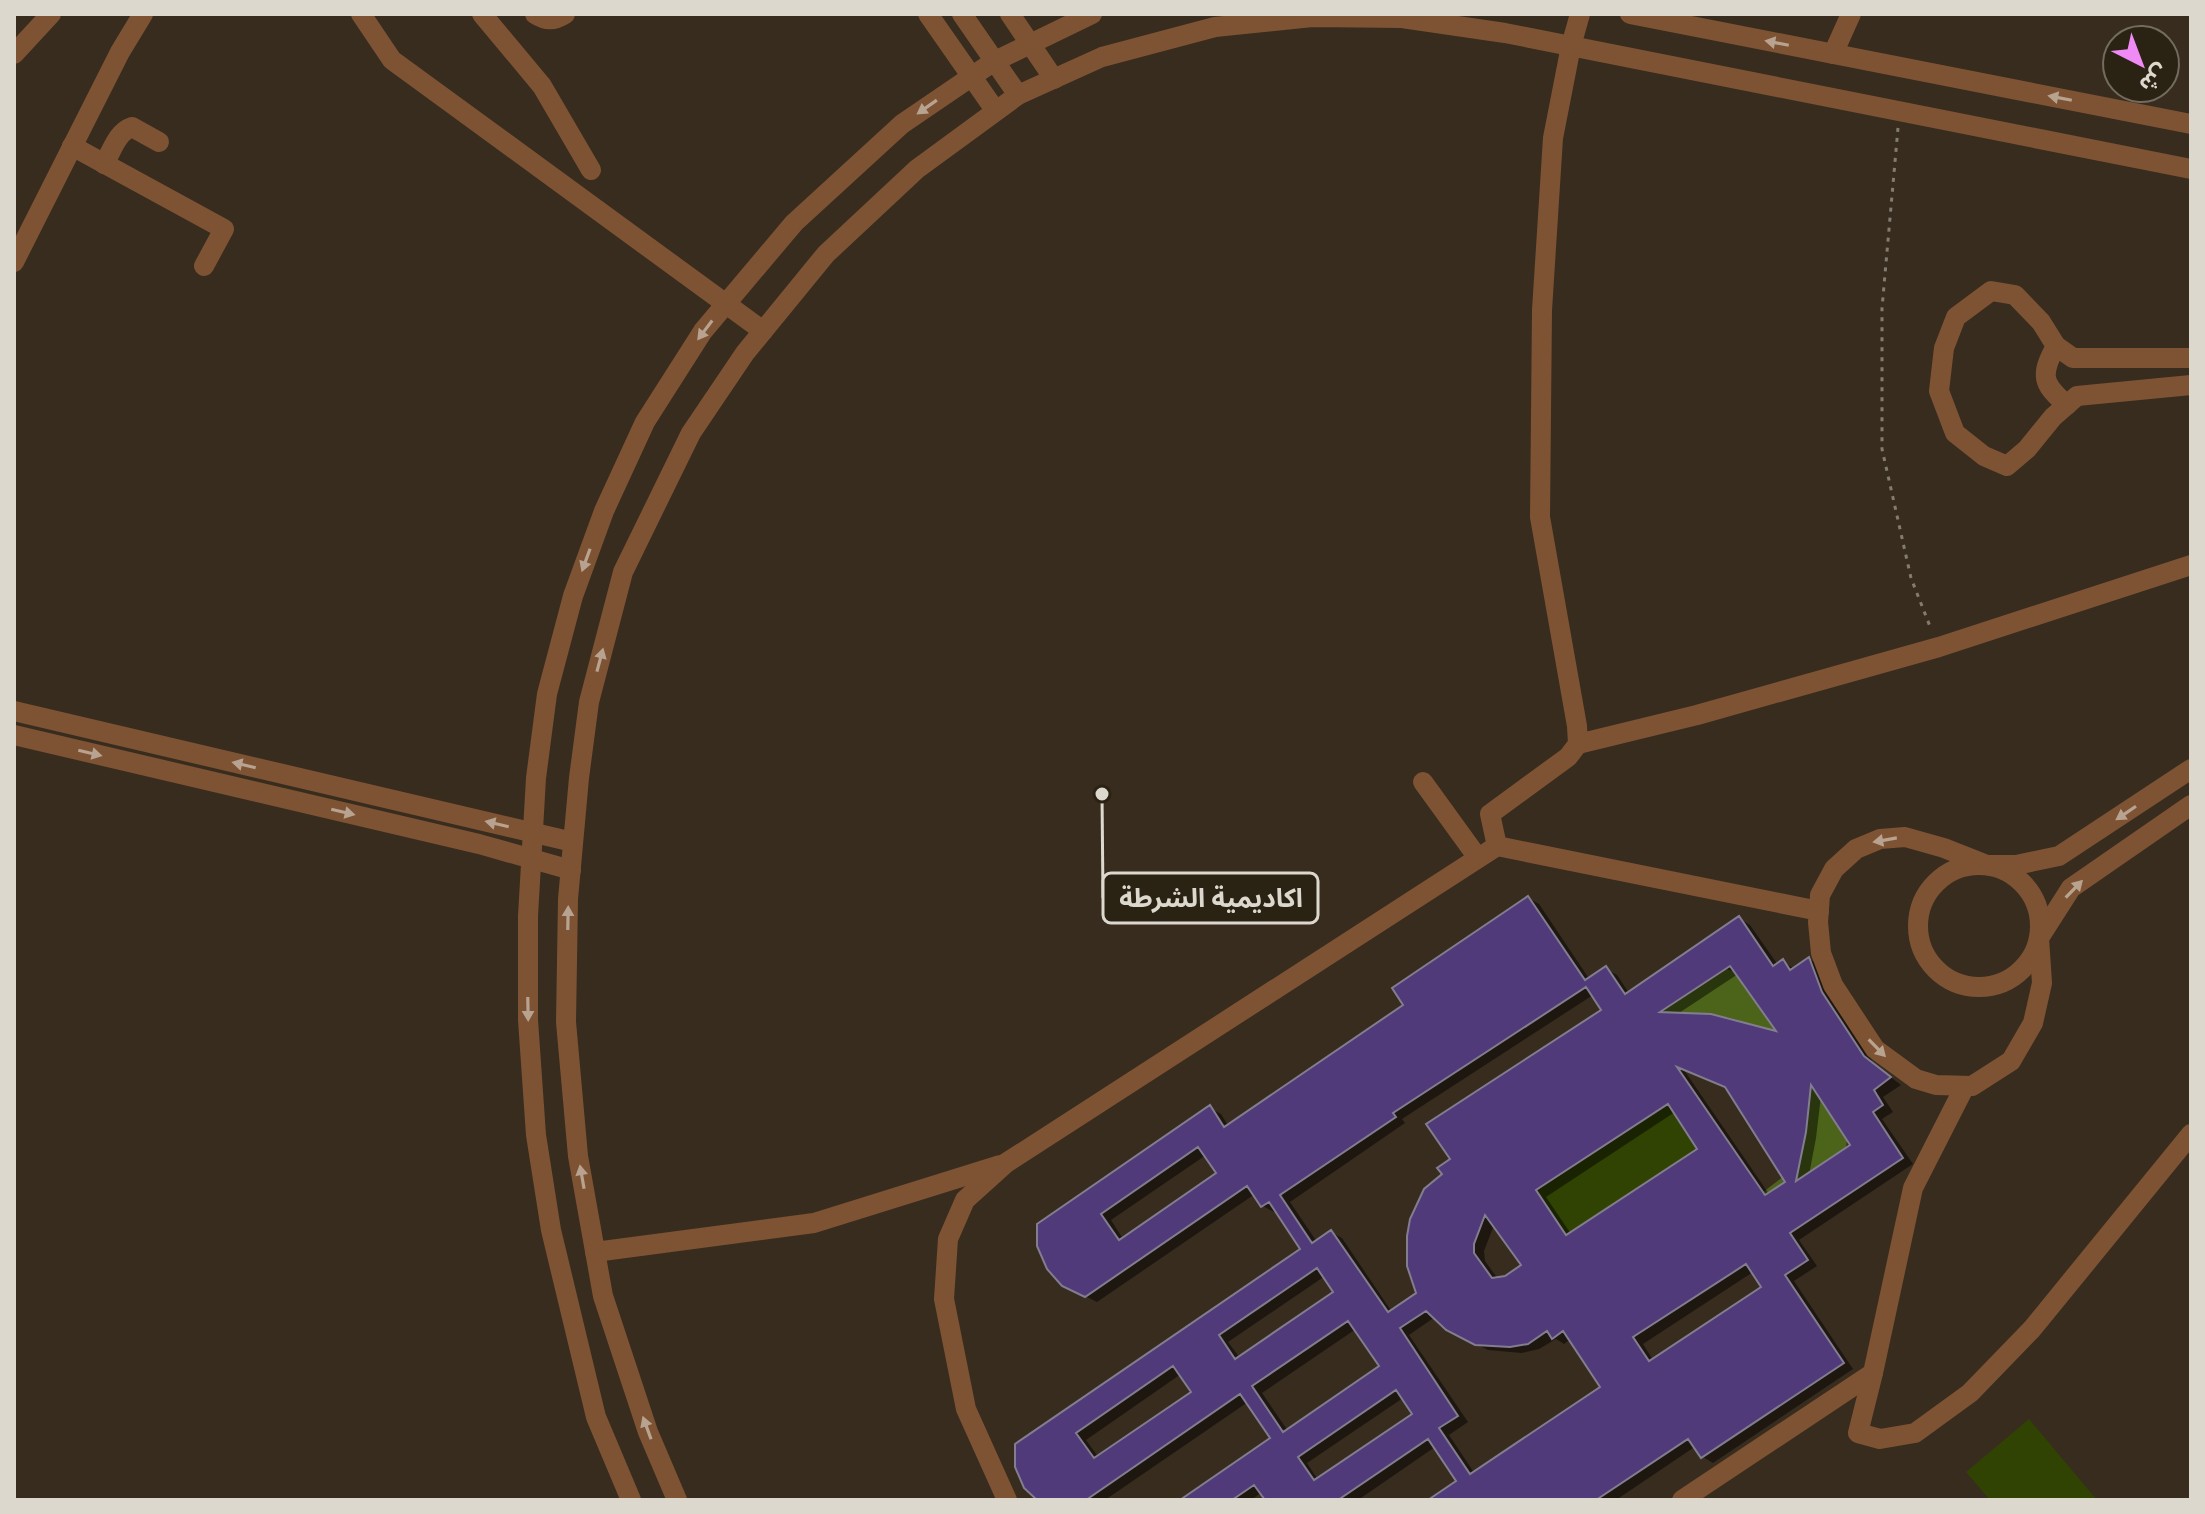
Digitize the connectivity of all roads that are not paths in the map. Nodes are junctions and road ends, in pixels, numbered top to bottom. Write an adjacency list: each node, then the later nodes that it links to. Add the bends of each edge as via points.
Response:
1 (51, 14): 16 (street)
2 (361, 14): 31 (street, via 392,60)
3 (482, 14): 28 (street, via 542,86)
4 (535, 14): 5 (street, via 547,20)
5 (565, 14)
6 (928, 14): 19 (street)
7 (962, 14): 18 (street)
8 (1010, 14): 14 (street)
9 (1092, 14): 14 (street)
10 (1580, 14): 15 (street)
11 (1630, 14): 17 (street, one-way to 11)
12 (1851, 14): 17 (street)
13 (135, 17): 25 (street)
14 (1029, 43): 18 (street); 20 (street)
15 (1571, 46): 20 (street, via 1402,18 1312,17 1215,27 1102,57); 27 (street); 40 (street, via 1553,138 1543,294 1540,517)
16 (14, 54)
17 (1833, 54): 23 (street, one-way to 17)
18 (993, 62): 19 (street); 21 (street)
19 (972, 76): 22 (street); 31 (street, one-way to 31, via 902,124 794,223)
20 (1054, 79): 21 (street)
21 (1018, 95): 22 (street)
22 (995, 110): 32 (street, via 917,169 826,254)
23 (2191, 124)
24 (159, 142): 26 (street, via 128,128)
25 (72, 146): 26 (street); 29 (street)
26 (104, 164): 30 (street, via 224,229)
27 (2191, 169)
28 (591, 170)
29 (14, 262)
30 (204, 266)
31 (727, 304): 32 (street); 44 (street, one-way to 44, via 703,331 645,422 604,511 573,596 547,694)
32 (763, 331): 45 (street, one-way to 32, via 589,702 623,572 691,433)
33 (2056, 346): 34 (street, via 2073,358); 36 (street, via 2045,374 2047,386); 36 (street, via 2015,295 1991,291 1956,317 1944,348 1939,391 1955,433 2007,466)
34 (2191, 358)
35 (2191, 385): 36 (street, via 2077,396)
36 (2067, 405)
37 (2191, 565): 40 (street, via 1939,647)
38 (14, 711): 44 (street, one-way to 38)
39 (14, 735): 48 (street, one-way to 48)
40 (1578, 744): 46 (street, via 1490,814)
41 (2191, 769): 49 (street, one-way to 49, via 2059,856)
42 (1423, 782): 47 (street)
43 (2191, 805): 52 (street, one-way to 43, via 2071,888)
44 (532, 832): 45 (street); 48 (street)
45 (573, 842): 50 (street)
46 (1497, 846): 47 (street); 51 (street)
47 (1478, 858): 55 (street)
48 (531, 859): 50 (street); 58 (street, one-way to 58, via 528,1020 538,1151 551,1230 596,1417)
49 (1987, 865): 51 (street, one-way to 51, via 1905,837 1880,839 1856,849 1834,869 1820,895); 52 (street, via 2022,881 2036,902 2043,927); 52 (street, via 1949,871 1930,888 1919,912 1919,937 1928,962 1946,978 1971,987 1997,986 2019,973)
50 (571, 870): 56 (street, one-way to 50, via 578,1156 566,1022)
51 (1819, 911): 53 (street, one-way to 53, via 1821,953 1833,985 1875,1049 1916,1079)
52 (2039, 938): 53 (street, via 2042,983 2033,1023 2011,1061)
53 (1965, 1086): 57 (street, via 1913,1188)
54 (2191, 1134): 57 (street, via 2032,1329 1970,1393 1915,1433 1880,1439 1858,1433)
55 (1006, 1163): 56 (street, via 814,1223); 60 (street, via 965,1200 948,1239 944,1299 966,1409)
56 (595, 1252): 59 (street, one-way to 56, via 648,1432 603,1296)
57 (1873, 1373): 61 (street)
58 (631, 1500)
59 (677, 1500)
60 (1007, 1500)
61 (1682, 1500)

